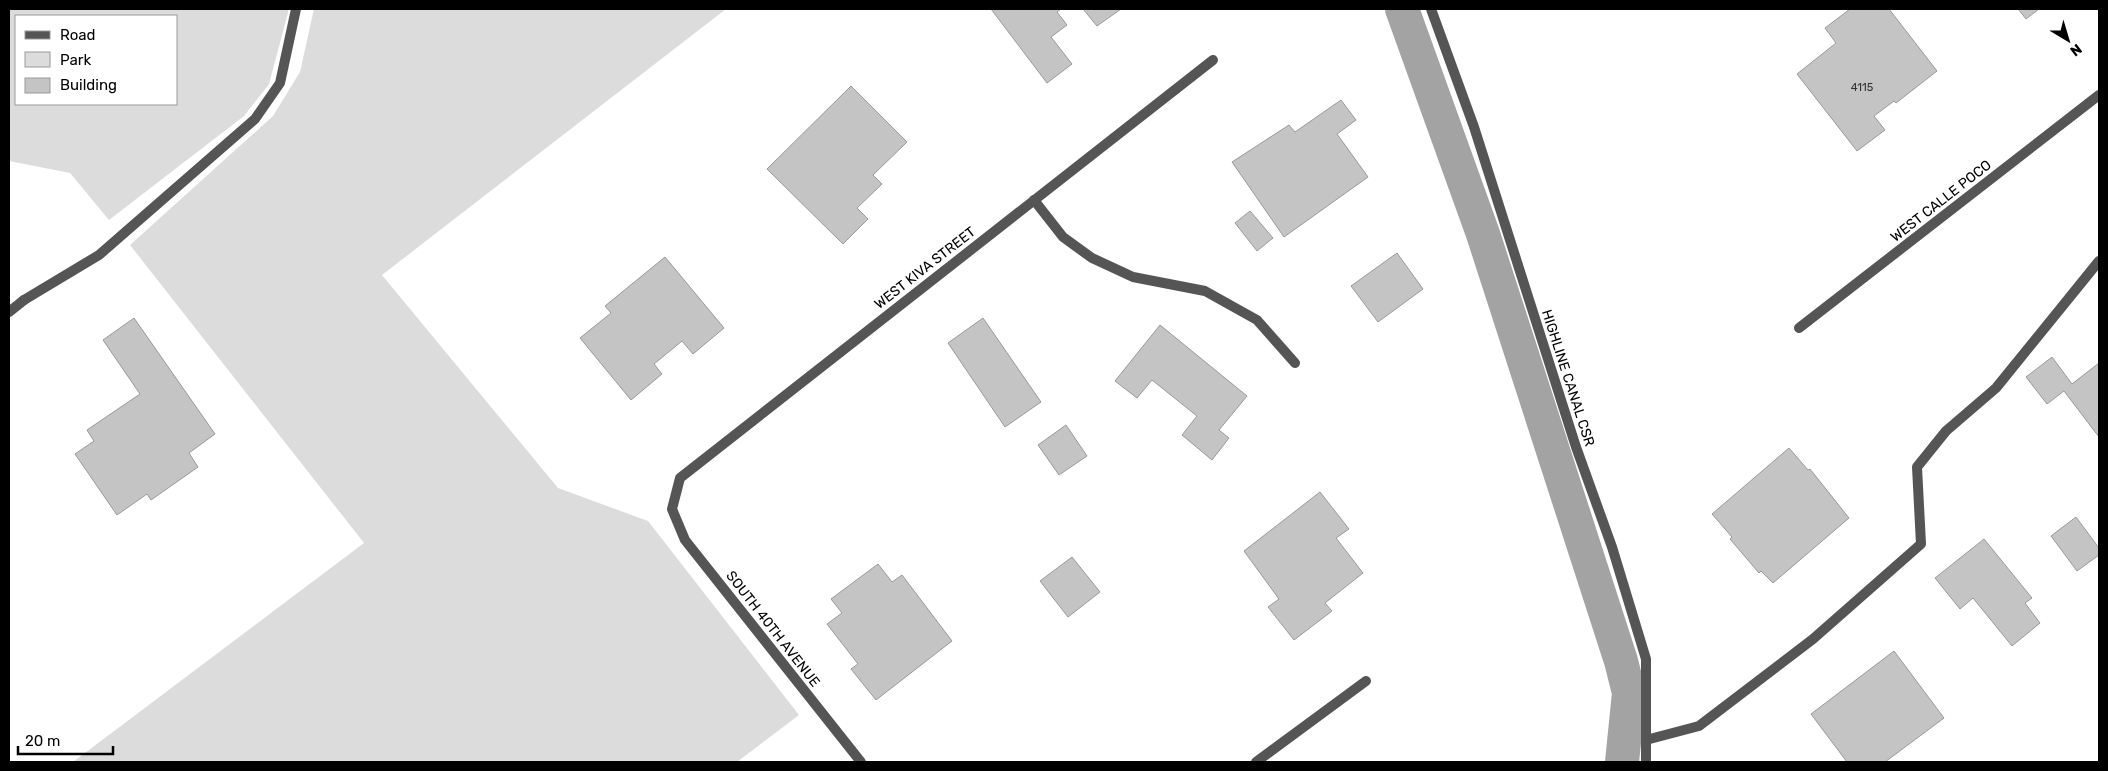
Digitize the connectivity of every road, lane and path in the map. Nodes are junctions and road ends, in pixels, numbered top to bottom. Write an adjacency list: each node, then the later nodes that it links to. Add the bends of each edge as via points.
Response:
1 (296, 9): 7 (street, via 280,83 255,119 99,255)
2 (1431, 9): 12 (street, HIGHLINE CANAL CSR, via 1474,128 1644,650)
3 (1213, 60): 5 (street, WEST KIVA STREET)
4 (2099, 95): 8 (street, WEST CALLE POCO)
5 (1034, 200): 9 (street, via 1063,237 1092,258 1133,277 1205,291 1257,320); 10 (street, WEST KIVA STREET, via 680,478)
6 (2099, 261): 12 (street, via 1996,388 1946,430 1917,466 1921,544 1814,639 1699,726)
7 (9, 312)
8 (1799, 328)
9 (1295, 363)
10 (672, 509): 13 (street, SOUTH 40TH AVENUE, via 685,540)
11 (1366, 681): 14 (street)
12 (1646, 740): 15 (street, HIGHLINE CANAL CSR)
13 (860, 762)
14 (1256, 762)
15 (1646, 762)

